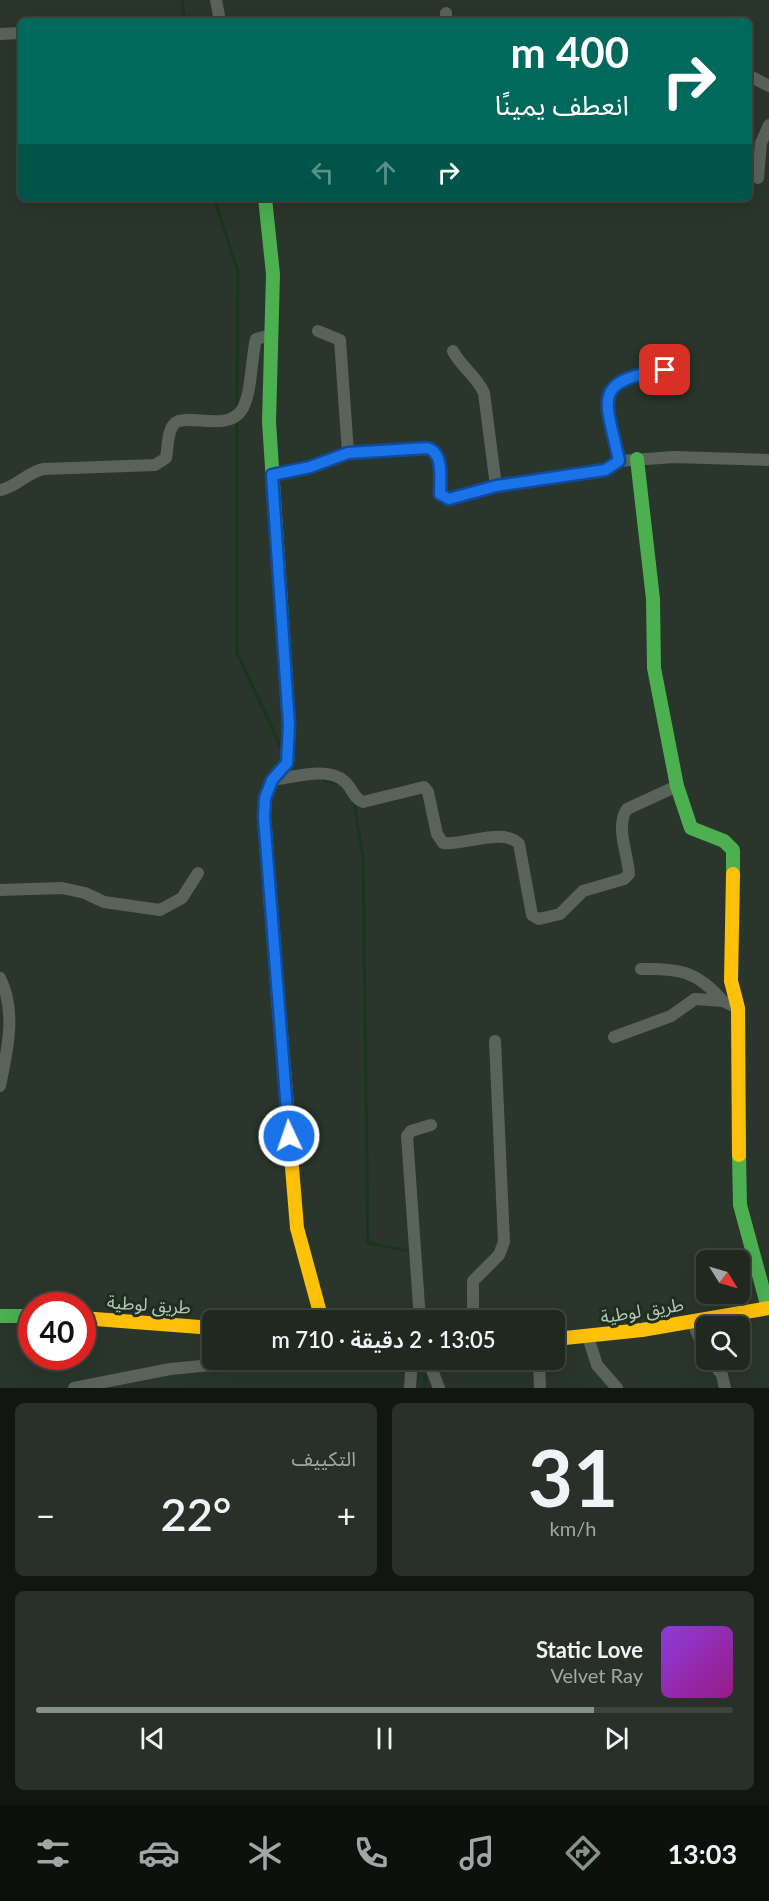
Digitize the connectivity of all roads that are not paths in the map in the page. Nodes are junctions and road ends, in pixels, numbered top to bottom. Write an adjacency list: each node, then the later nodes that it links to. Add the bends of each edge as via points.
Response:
1 (216, 0): 2 (street)
2 (219, 18)
3 (18, 33): 4 (street)
4 (0, 34)
5 (752, 77): 6 (street)
6 (769, 86)
7 (769, 125): 8 (street, via 760,143)
8 (758, 178)
9 (265, 201): 11 (street, via 273,274)
10 (318, 331): 14 (street, via 340,340)
11 (272, 335): 18 (street); 20 (street, via 256,339 241,412 231,419 184,419 175,423 166,458 155,465 44,469)
12 (453, 351): 19 (street, via 484,393)
13 (665, 370): 17 (street, via 620,381 609,391 608,410)
14 (348, 453): 18 (street); 19 (street, via 434,450 438,456 440,494 449,499)
15 (637, 459): 16 (street); 17 (street); 22 (street, via 653,599 654,668)
16 (769, 460)
17 (619, 461): 19 (street, via 605,470)
18 (272, 475): 21 (street, via 289,725 287,763)
19 (496, 486)
20 (0, 490)
21 (272, 780): 22 (street, via 333,775 363,802 424,787 443,843 503,837 519,844 532,915 539,919 560,914 583,891 624,879 629,874 623,815 627,809); 34 (street, via 265,798 264,817 297,1228)
22 (677, 786): 28 (street, via 691,828 720,836 734,850 731,981)
23 (198, 873): 24 (street, via 182,898 160,910 104,902 62,888)
24 (0, 890)
25 (641, 969): 27 (street, via 687,972 707,982)
26 (0, 978): 31 (street, via 7,996 9,1026)
27 (723, 1000): 28 (street); 29 (street, via 695,999 671,1016)
28 (738, 1008): 33 (street, via 740,1204)
29 (614, 1037)
30 (495, 1041): 36 (street, via 504,1242 500,1256 473,1281)
31 (0, 1086)
32 (430, 1125): 35 (street, via 407,1136)
33 (769, 1308): 40 (street, طريق لوطية)
34 (319, 1310)
35 (419, 1310)
36 (473, 1310)
37 (0, 1316): 38 (street)
38 (18, 1316)
39 (96, 1319): 41 (street, طريق لوطية)
40 (692, 1321): 42 (street); 43 (street, طريق لوطية)
41 (202, 1327)
42 (696, 1330)
43 (588, 1337): 44 (street, طريق لوطية); 54 (street, via 597,1365)
44 (565, 1338)
45 (202, 1366): 50 (street)
46 (411, 1370): 51 (street)
47 (432, 1370): 52 (street)
48 (539, 1370): 53 (street)
49 (718, 1370): 55 (street)
50 (82, 1387)
51 (410, 1388)
52 (439, 1388)
53 (540, 1388)
54 (617, 1388)
55 (725, 1388)

